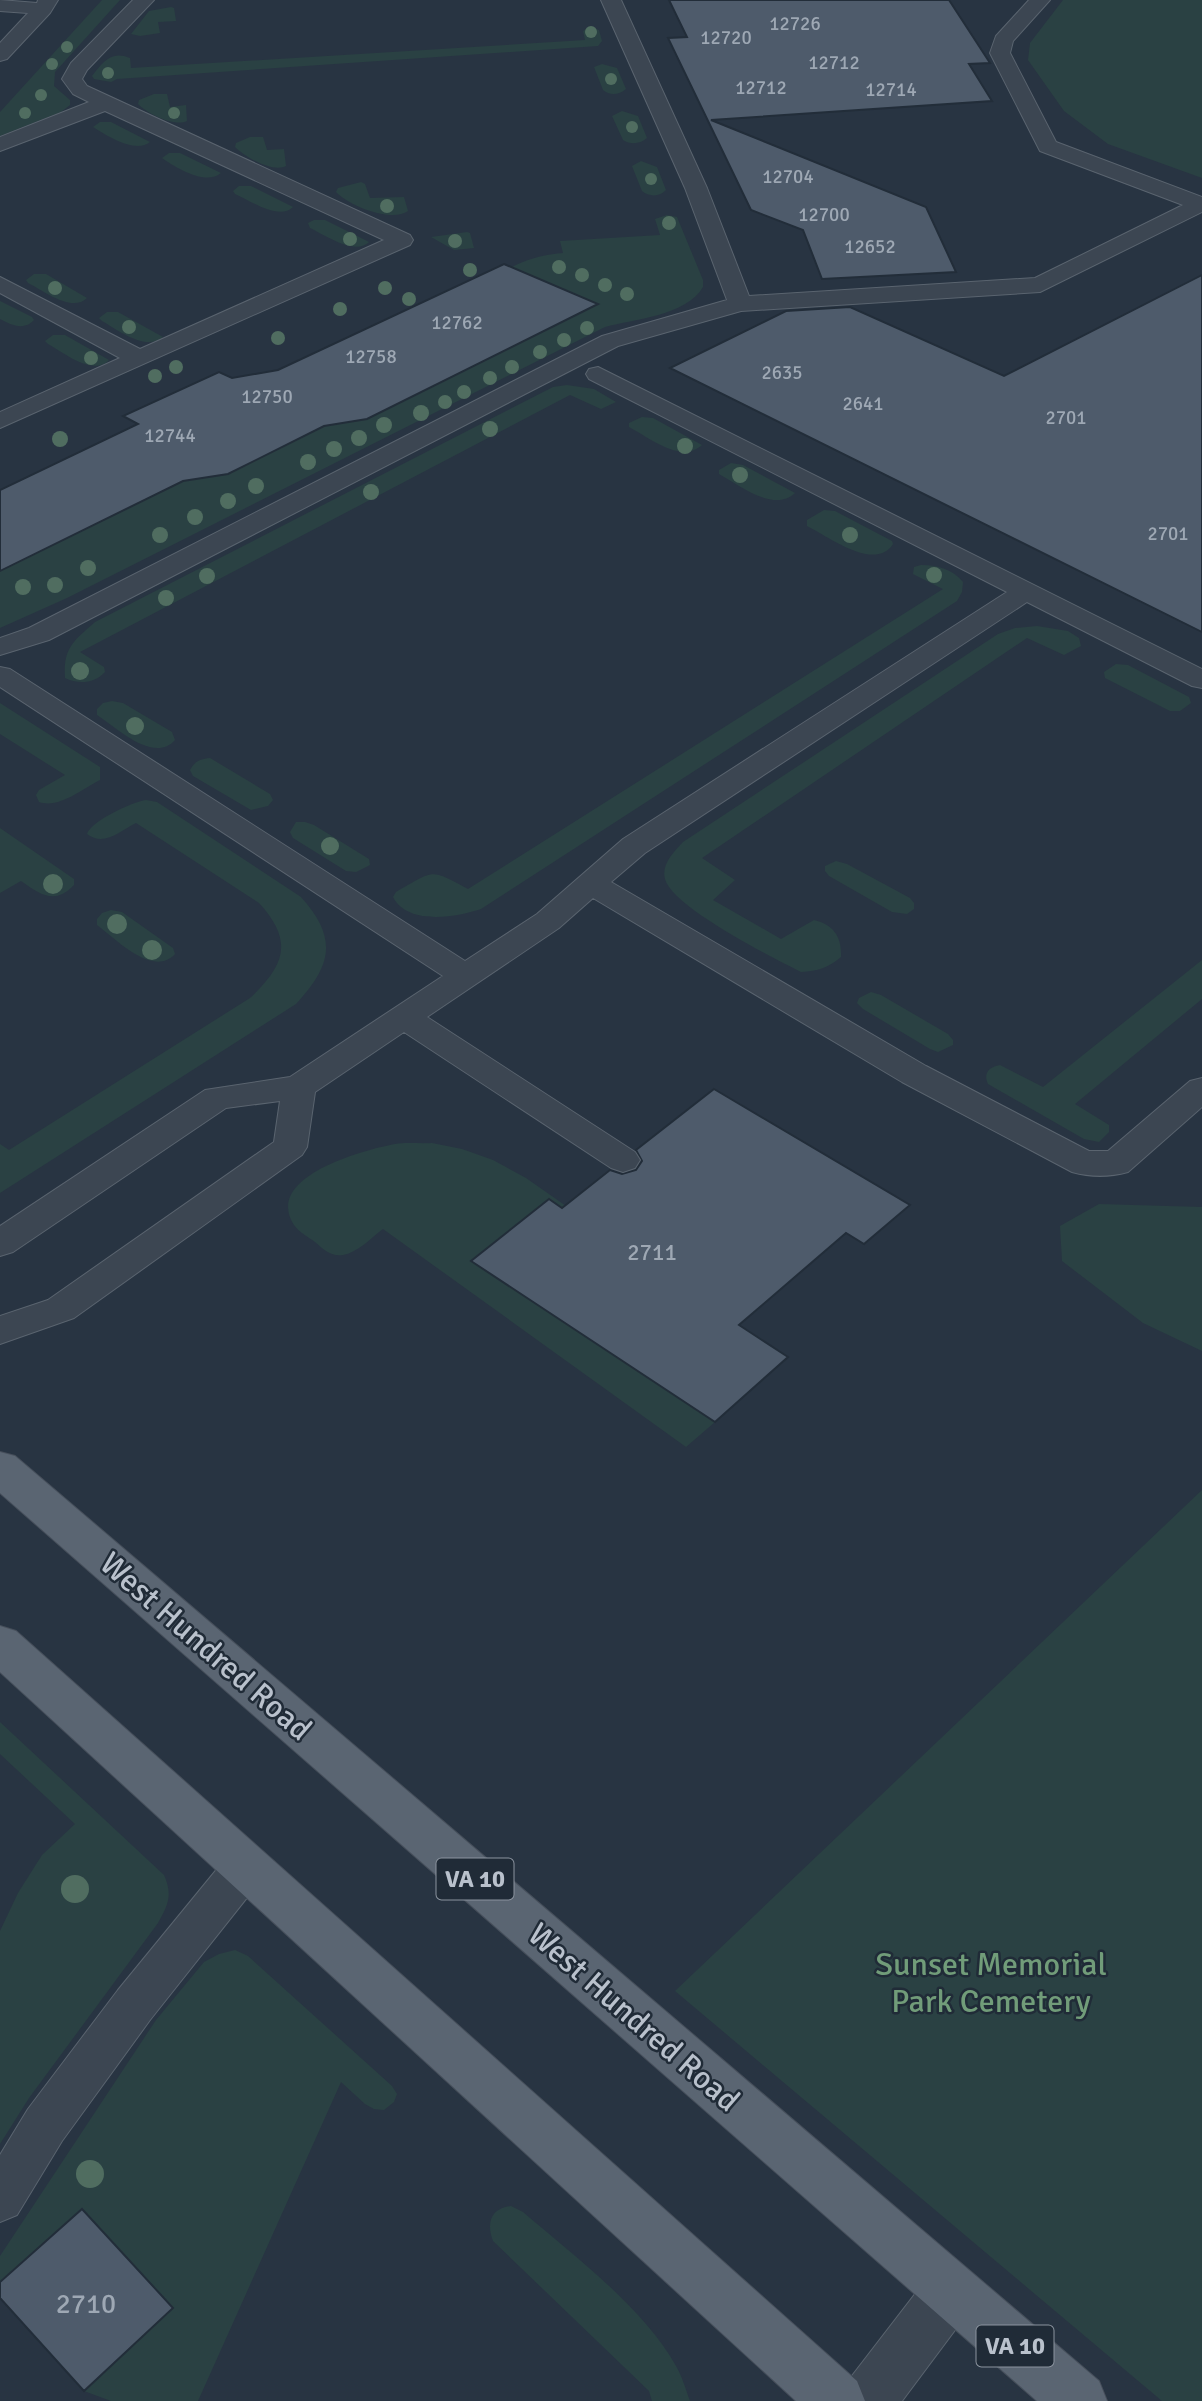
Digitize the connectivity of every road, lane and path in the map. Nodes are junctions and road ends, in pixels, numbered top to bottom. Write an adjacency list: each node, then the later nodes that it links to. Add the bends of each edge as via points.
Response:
1 (144, 0): 7 (lane, via 78,67 72,79 80,90)
2 (611, 0): 11 (lane, via 638,51 717,236)
3 (1040, 0): 9 (lane, via 1003,40 1000,53 1048,146)
4 (0, 5): 5 (lane)
5 (46, 5): 6 (lane)
6 (0, 55)
7 (106, 103): 8 (lane); 12 (lane, via 402,240)
8 (0, 145)
9 (1202, 204): 11 (lane, via 1040,285)
10 (0, 284): 12 (lane)
11 (740, 304): 16 (lane, via 610,341 38,634)
12 (138, 358): 14 (lane)
13 (598, 374): 15 (lane)
14 (0, 421)
15 (1026, 591): 18 (lane); 19 (lane, via 635,846)
16 (0, 647)
17 (0, 675): 20 (lane)
18 (1202, 680)
19 (591, 884): 20 (lane, via 548,921); 23 (lane, via 914,1074 1084,1163 1116,1163)
20 (466, 975): 21 (lane)
21 (404, 1017): 22 (lane); 24 (lane)
22 (299, 1087): 25 (lane, via 217,1098); 26 (lane, via 290,1147 61,1309)
23 (1202, 1089)
24 (623, 1160)
25 (0, 1243)
26 (0, 1330)
27 (0, 1468): 31 (main road, West Hundred Road / VA 10)
28 (0, 1644): 29 (main road)
29 (246, 1866): 30 (lane, via 45,2125); 32 (main road)
30 (0, 2199)
31 (951, 2291): 33 (street); 34 (main road, West Hundred Road / VA 10)
32 (837, 2401)
33 (868, 2401)
34 (1079, 2401)

